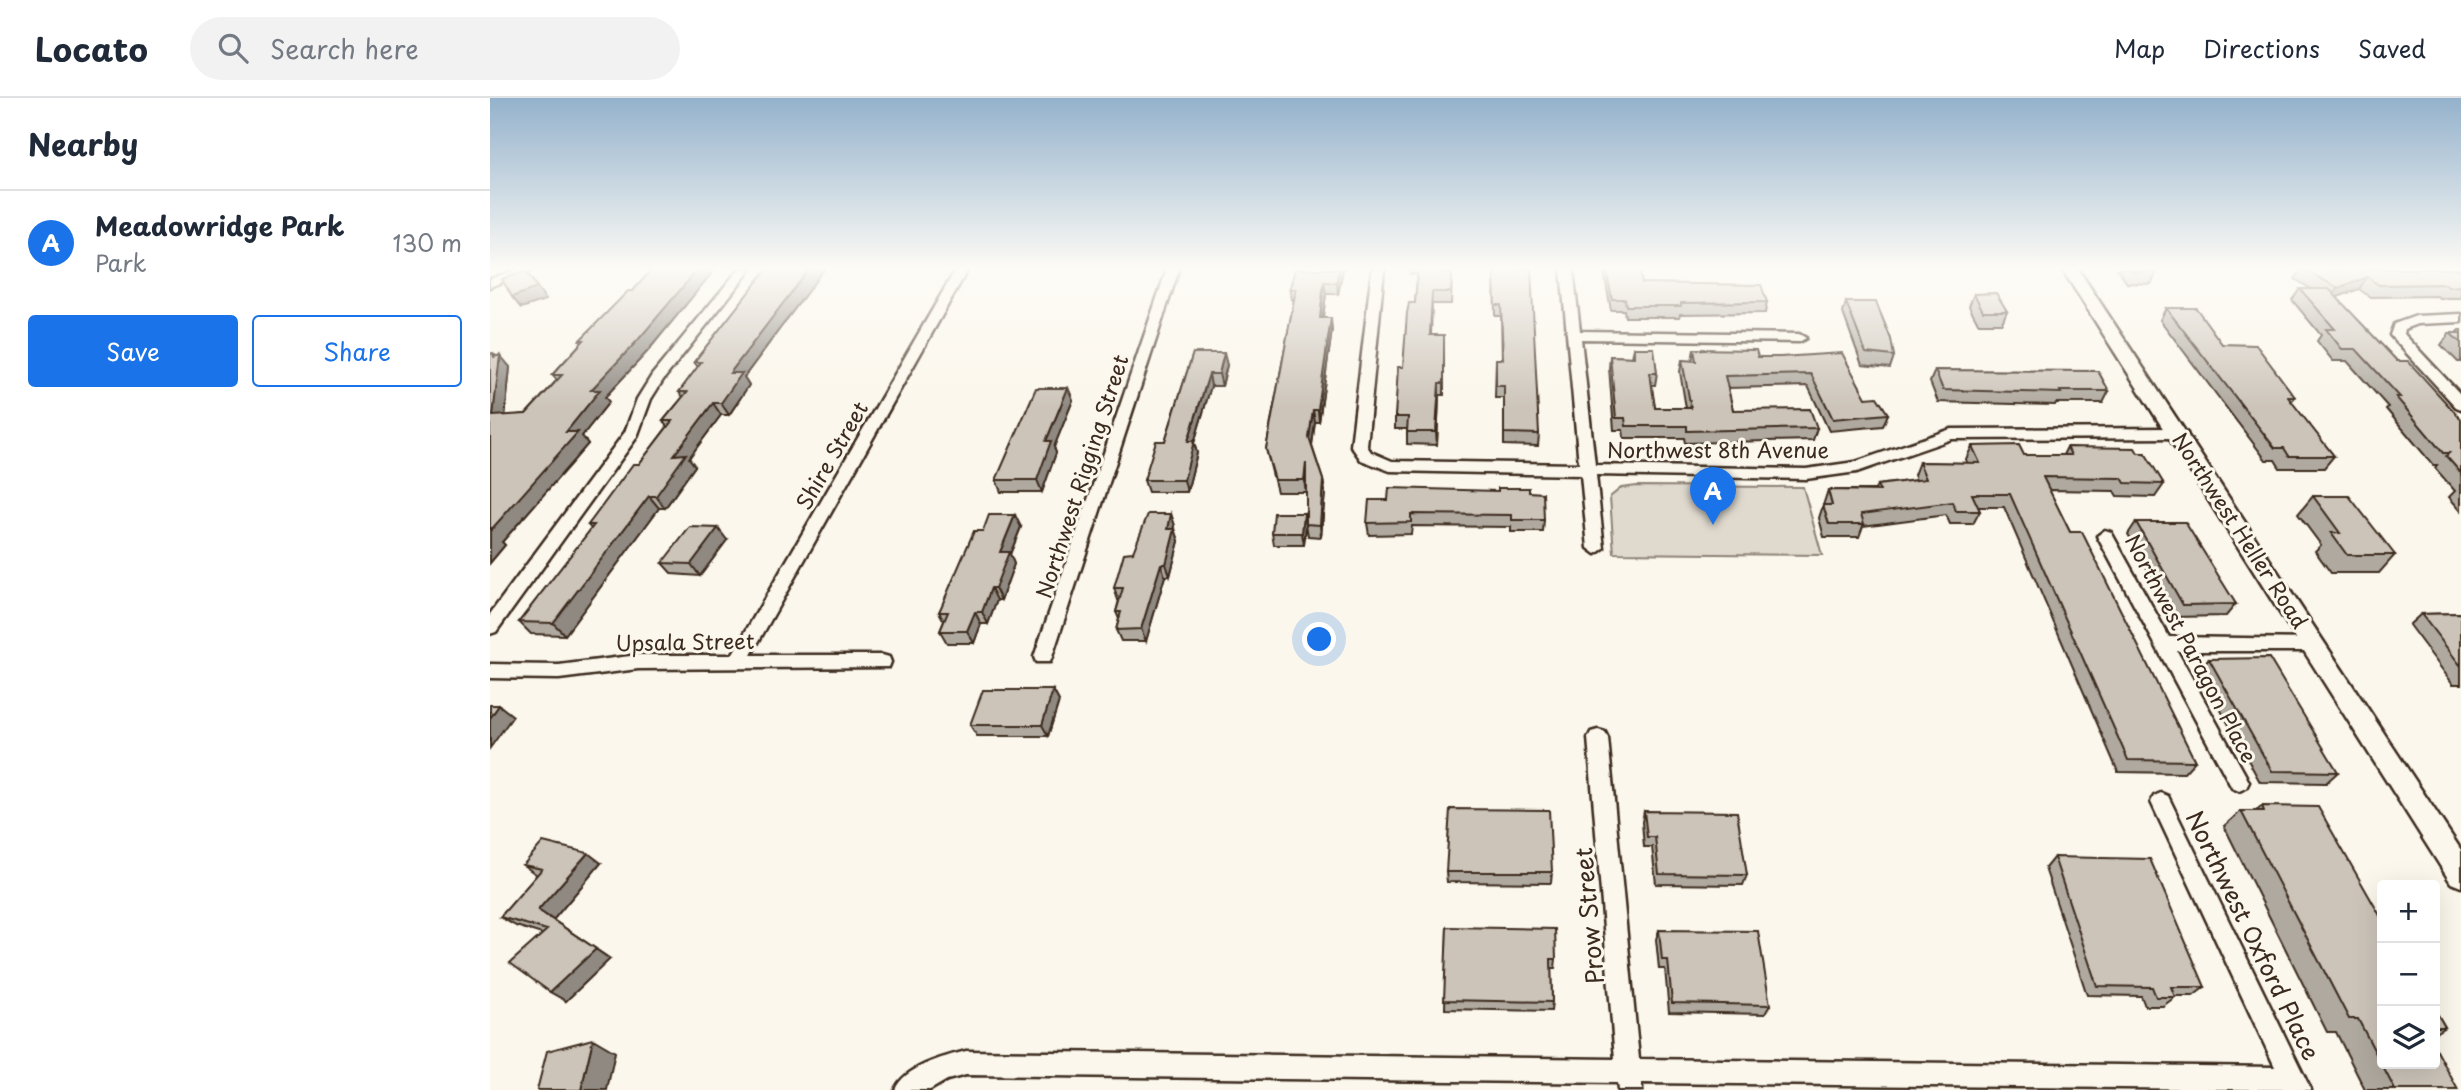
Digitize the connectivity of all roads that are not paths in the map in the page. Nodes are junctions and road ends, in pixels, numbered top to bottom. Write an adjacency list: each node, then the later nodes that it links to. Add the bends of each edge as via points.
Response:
1 (708, 315): 15 (street, via 657,378 632,433)
2 (935, 315): 19 (street, Shire Street)
3 (1157, 315): 18 (street, Northwest Rigging Street)
4 (1373, 315): 12 (street, Northwest 8th Avenue, via 1359,437 1366,456 1402,468)
5 (1572, 315): 8 (street)
6 (2101, 315): 11 (street, Northwest Heller Road)
7 (2461, 318): 10 (street, via 2408,322 2399,327 2398,335)
8 (1575, 335): 9 (street); 12 (street)
9 (1799, 338)
10 (2461, 404)
11 (2179, 433): 12 (street, Northwest 8th Avenue, via 1951,434 1857,467 1806,474); 16 (street, Northwest Heller Road)
12 (1587, 470): 14 (street)
13 (2105, 536): 17 (street, Northwest Paragon Place)
14 (1596, 548)
15 (490, 628)
16 (2313, 643): 17 (street); 25 (street, Northwest Heller Road)
17 (2165, 644): 23 (street, Northwest Paragon Place)
18 (1043, 657)
19 (737, 662): 20 (street, Upsala Street); 21 (street, Upsala Street, via 638,662 559,672)
20 (882, 662)
21 (490, 671)
22 (1598, 738): 26 (street, Prow Street)
23 (2239, 782)
24 (2161, 802): 27 (street, Northwest Oxford Place)
25 (2461, 874)
26 (1629, 1081): 27 (street); 28 (street, via 966,1063 942,1069)
27 (2296, 1084)
28 (907, 1090)

